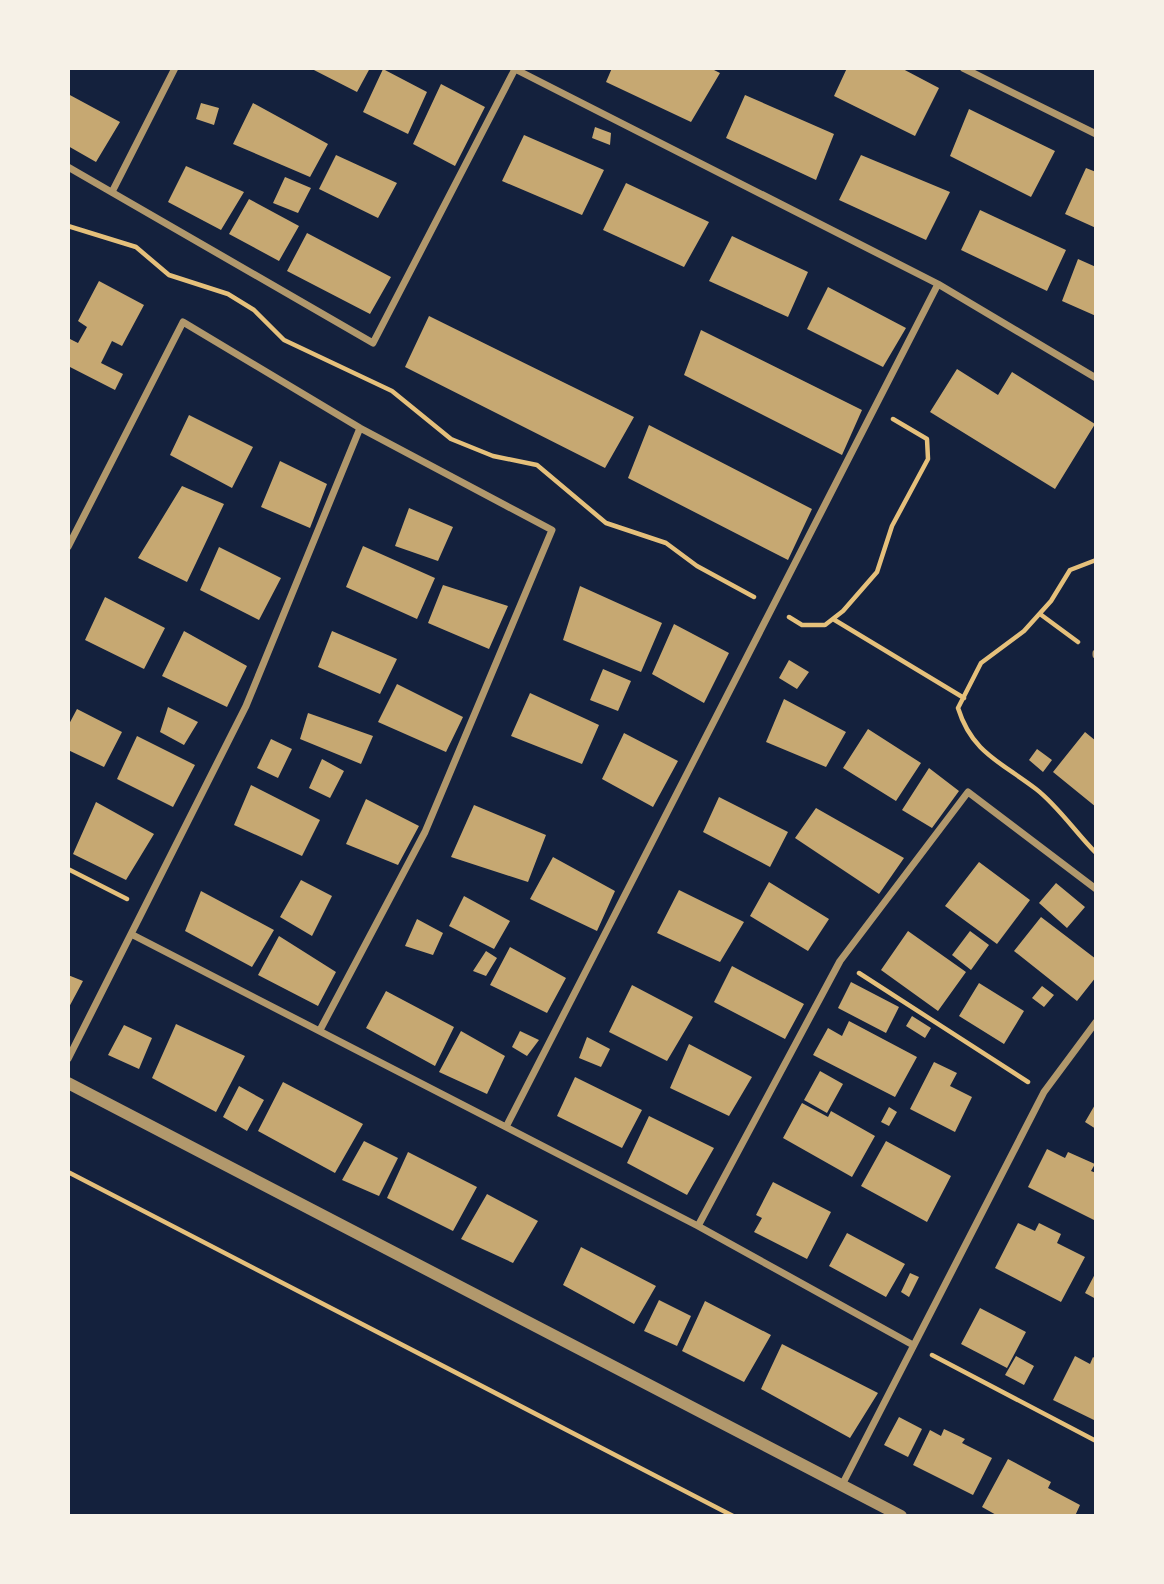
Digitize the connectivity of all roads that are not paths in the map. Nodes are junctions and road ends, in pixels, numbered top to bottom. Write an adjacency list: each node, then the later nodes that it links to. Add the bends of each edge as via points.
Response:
1 (176, 68): 6 (street)
2 (963, 68): 4 (street)
3 (514, 69): 6 (street, via 373,343); 7 (street)
4 (1096, 134)
5 (68, 167): 6 (street)
6 (112, 192)
7 (938, 284): 8 (street); 17 (street)
8 (1096, 378)
9 (360, 428): 10 (street, via 183,322); 12 (street, via 246,706); 14 (street, via 552,530 425,832)
10 (68, 547)
11 (1096, 889): 18 (street, via 968,792 840,961)
12 (131, 933): 14 (street); 15 (street)
13 (1096, 1022): 19 (street, via 1044,1092)
14 (320, 1030): 17 (street)
15 (68, 1059)
16 (68, 1083): 20 (street)
17 (506, 1127): 18 (street)
18 (698, 1226): 19 (street)
19 (913, 1345): 20 (street)
20 (842, 1485): 21 (street)
21 (901, 1516)

